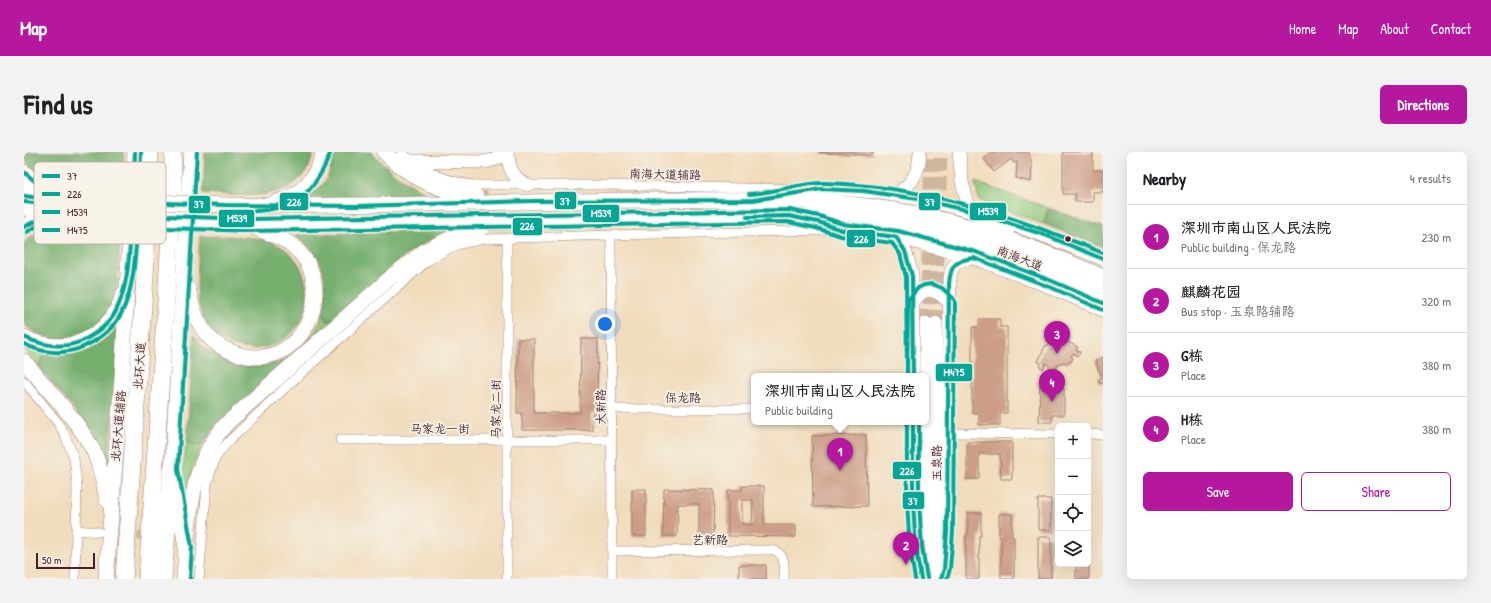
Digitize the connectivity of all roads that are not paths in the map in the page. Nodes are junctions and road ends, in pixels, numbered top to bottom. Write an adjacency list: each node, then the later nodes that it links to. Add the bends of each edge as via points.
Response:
1 (135, 152): 13 (main road)
2 (150, 152): 14 (highway, 北环大道)
3 (173, 152): 74 (highway, 北环大道, via 165,318)
4 (324, 152): 25 (main road, via 315,175 300,191 284,200)
5 (384, 152): 23 (main road, via 409,174 432,186 468,195)
6 (401, 152): 12 (street, 南海大道辅路)
7 (504, 152): 12 (street, via 496,159 485,162)
8 (508, 152): 17 (street, via 512,173)
9 (920, 152): 21 (street, via 913,180)
10 (959, 152): 28 (street, via 962,182)
11 (191, 153): 42 (main road)
12 (411, 161): 17 (street, 南海大道辅路, via 430,173 462,184 483,188)
13 (134, 162)
14 (150, 162)
15 (24, 172): 16 (main road)
16 (34, 182)
17 (527, 185): 18 (street, 南海大道辅路)
18 (822, 189): 21 (street); 22 (street)
19 (24, 190): 20 (main road, 南海大道)
20 (34, 191)
21 (895, 195): 28 (street)
22 (753, 200): 23 (main road, 南海大道); 39 (main road, 南海大道, via 830,203 888,209 954,222)
23 (532, 201): 25 (main road, 南海大道)
24 (166, 202): 25 (main road, 南海大道, bridge)
25 (260, 206)
26 (24, 208): 27 (main road, 南海大道)
27 (34, 209)
28 (975, 212): 39 (main road); 44 (street)
29 (789, 216): 31 (main road, 南海大道); 35 (street); 47 (main road, 南海大道, via 864,218 922,228 1023,258)
30 (34, 221): 34 (main road)
31 (532, 222): 33 (main road, 南海大道); 69 (main road, via 466,232 426,250 391,277 226,423 216,435 201,464 195,483)
32 (166, 223): 33 (main road, 南海大道, bridge)
33 (249, 225): 42 (main road, via 279,237 300,252 306,260 314,284 314,308 303,331 285,350 273,355 255,357 235,354 221,347 202,329 191,305)
34 (24, 227)
35 (842, 230): 36 (street); 37 (street)
36 (611, 234): 38 (street); 55 (street, 大新路)
37 (896, 237): 43 (street); 49 (street, via 908,260 912,276)
38 (507, 238): 63 (street, 马家龙二街); 69 (street, via 484,236 448,249 427,261 228,442 216,457 211,471)
39 (1012, 240): 46 (main road, 南海大道)
40 (130, 244): 45 (main road)
41 (146, 244): 73 (highway, 北环大道)
42 (184, 253): 65 (main road)
43 (974, 258): 48 (street, via 962,259 953,265); 50 (street)
44 (1103, 259)
45 (128, 274): 51 (main road, via 114,316 103,329 87,340 69,346 54,346 35,343); 66 (main road, 北环大道辅路)
46 (1103, 277)
47 (1103, 293)
48 (949, 302): 49 (street, via 938,293 925,290); 58 (street)
49 (913, 303): 53 (street)
50 (1103, 310)
51 (24, 337)
52 (24, 361): 66 (main road, via 86,438 101,471)
53 (913, 373)
54 (24, 381): 67 (street, via 58,423 74,458 77,486)
55 (612, 409): 56 (street, 保龙路); 64 (street, 大新路)
56 (751, 409)
57 (913, 425): 81 (street, via 914,530)
58 (948, 433): 59 (street); 84 (street, via 947,532)
59 (1055, 434)
60 (1091, 434): 61 (street)
61 (1103, 435)
62 (340, 440): 63 (street, 马家龙一街)
63 (507, 440): 64 (street, 马家龙一街); 78 (street, 马家龙二街)
64 (612, 440): 70 (street, 大新路)
65 (172, 469): 69 (main road); 75 (highway)
66 (110, 521): 72 (main road, 北环大道辅路)
67 (76, 530): 68 (street); 71 (street)
68 (99, 532)
69 (195, 542): 76 (main road); 77 (street)
70 (612, 551): 79 (street, 大新路); 80 (street, 艺新路, via 773,550 780,553 784,559)
71 (75, 579)
72 (106, 579)
73 (124, 579)
74 (147, 579)
75 (164, 579)
76 (184, 579)
77 (199, 579)
78 (507, 579)
79 (612, 579)
80 (784, 579)
81 (921, 579)
82 (927, 579): 83 (street, 玉泉路, via 931,323)
83 (936, 579)
84 (942, 579)

